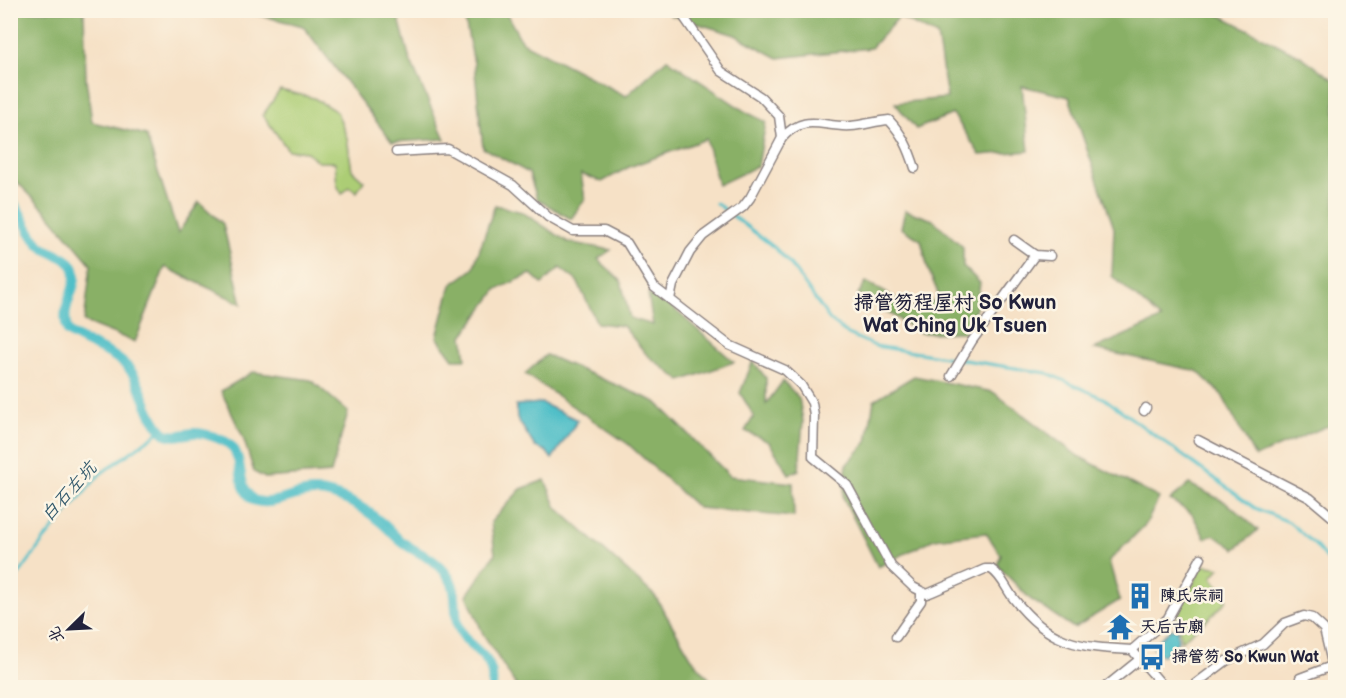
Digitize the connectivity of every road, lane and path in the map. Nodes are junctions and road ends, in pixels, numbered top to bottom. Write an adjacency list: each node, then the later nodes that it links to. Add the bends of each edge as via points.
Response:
1 (679, 10): 2 (street, via 721,70 761,97 779,116)
2 (782, 138): 4 (street, via 791,128 808,122 851,126 889,120 900,132); 8 (street, via 743,207 703,236 690,252 672,285)
3 (396, 152): 8 (street, via 448,149 513,185 548,217 573,231 612,234 627,243 654,287)
4 (915, 168)
5 (1014, 240): 6 (street)
6 (1035, 255): 7 (street); 9 (street)
7 (1050, 256)
8 (670, 299): 13 (street, via 729,345 785,370 801,385 813,410 813,458 847,486 891,566)
9 (953, 373)
10 (1198, 440): 11 (street, via 1310,498)
11 (1335, 520)
12 (1201, 558): 15 (street, via 1168,618)
13 (921, 592): 14 (street, via 921,602); 15 (street, via 932,592 991,569 1019,604 1057,638 1086,648)
14 (896, 636)
15 (1132, 650): 16 (street)
16 (1140, 659): 19 (street); 20 (street)
17 (1332, 666): 18 (street); 21 (street, via 1324,629 1304,616 1285,623 1263,644 1226,661); 22 (street, via 1300,678)
18 (1335, 680)
19 (1104, 687)
20 (1165, 687)
21 (1190, 687)
22 (1303, 687)

